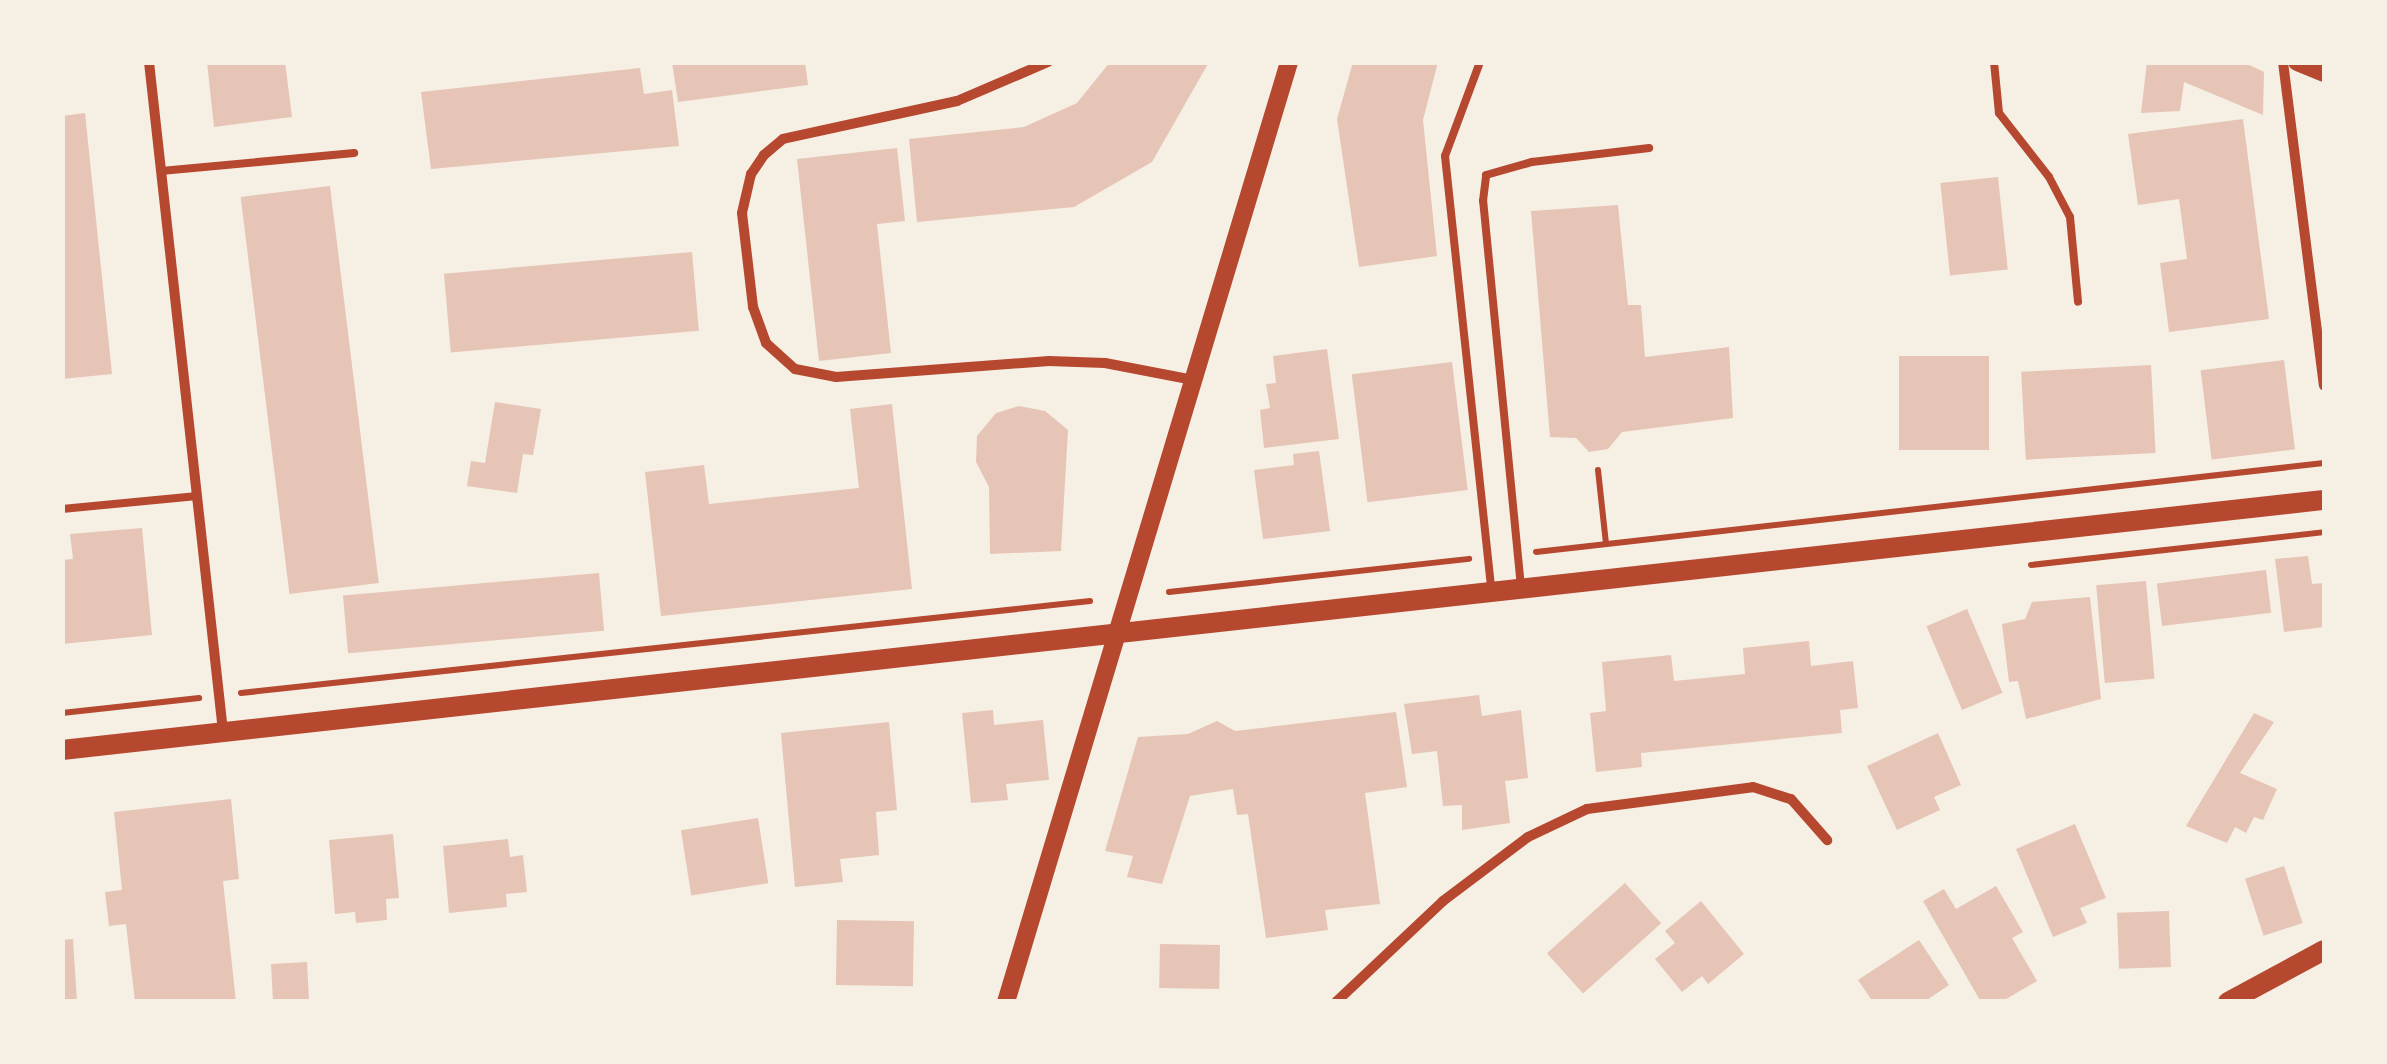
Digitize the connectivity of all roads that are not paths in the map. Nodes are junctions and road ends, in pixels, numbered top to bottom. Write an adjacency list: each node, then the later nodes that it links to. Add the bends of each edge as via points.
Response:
1 (149, 62): 11 (street)
2 (1048, 62): 13 (street, via 957,101 783,139 764,155 751,174 742,213 753,307 766,343 794,369 836,377 1049,361 1106,363)
3 (1289, 62): 13 (street)
4 (1480, 62): 19 (lane, via 1445,156)
5 (1994, 62): 12 (lane, via 1999,113 2049,176 2070,217)
6 (2283, 62): 14 (street)
7 (2297, 62): 8 (street)
8 (2324, 73)
9 (1649, 148): 18 (lane, via 1532,162 1486,175 1483,200)
10 (354, 152): 11 (lane)
11 (161, 171): 15 (street)
12 (2078, 302)
13 (1193, 380): 20 (street)
14 (2324, 385)
15 (197, 496): 17 (lane); 21 (street)
16 (2324, 500): 18 (main road)
17 (62, 510)
18 (1522, 587): 19 (main road)
19 (1491, 590): 20 (main road)
20 (1120, 628): 21 (main road); 25 (street)
21 (223, 731): 22 (main road)
22 (62, 750)
23 (1827, 840): 26 (street, via 1791,799 1754,786 1587,809 1528,837 1443,901)
24 (2324, 950): 27 (main road)
25 (1007, 1001)
26 (1336, 1002)
27 (2228, 1002)

